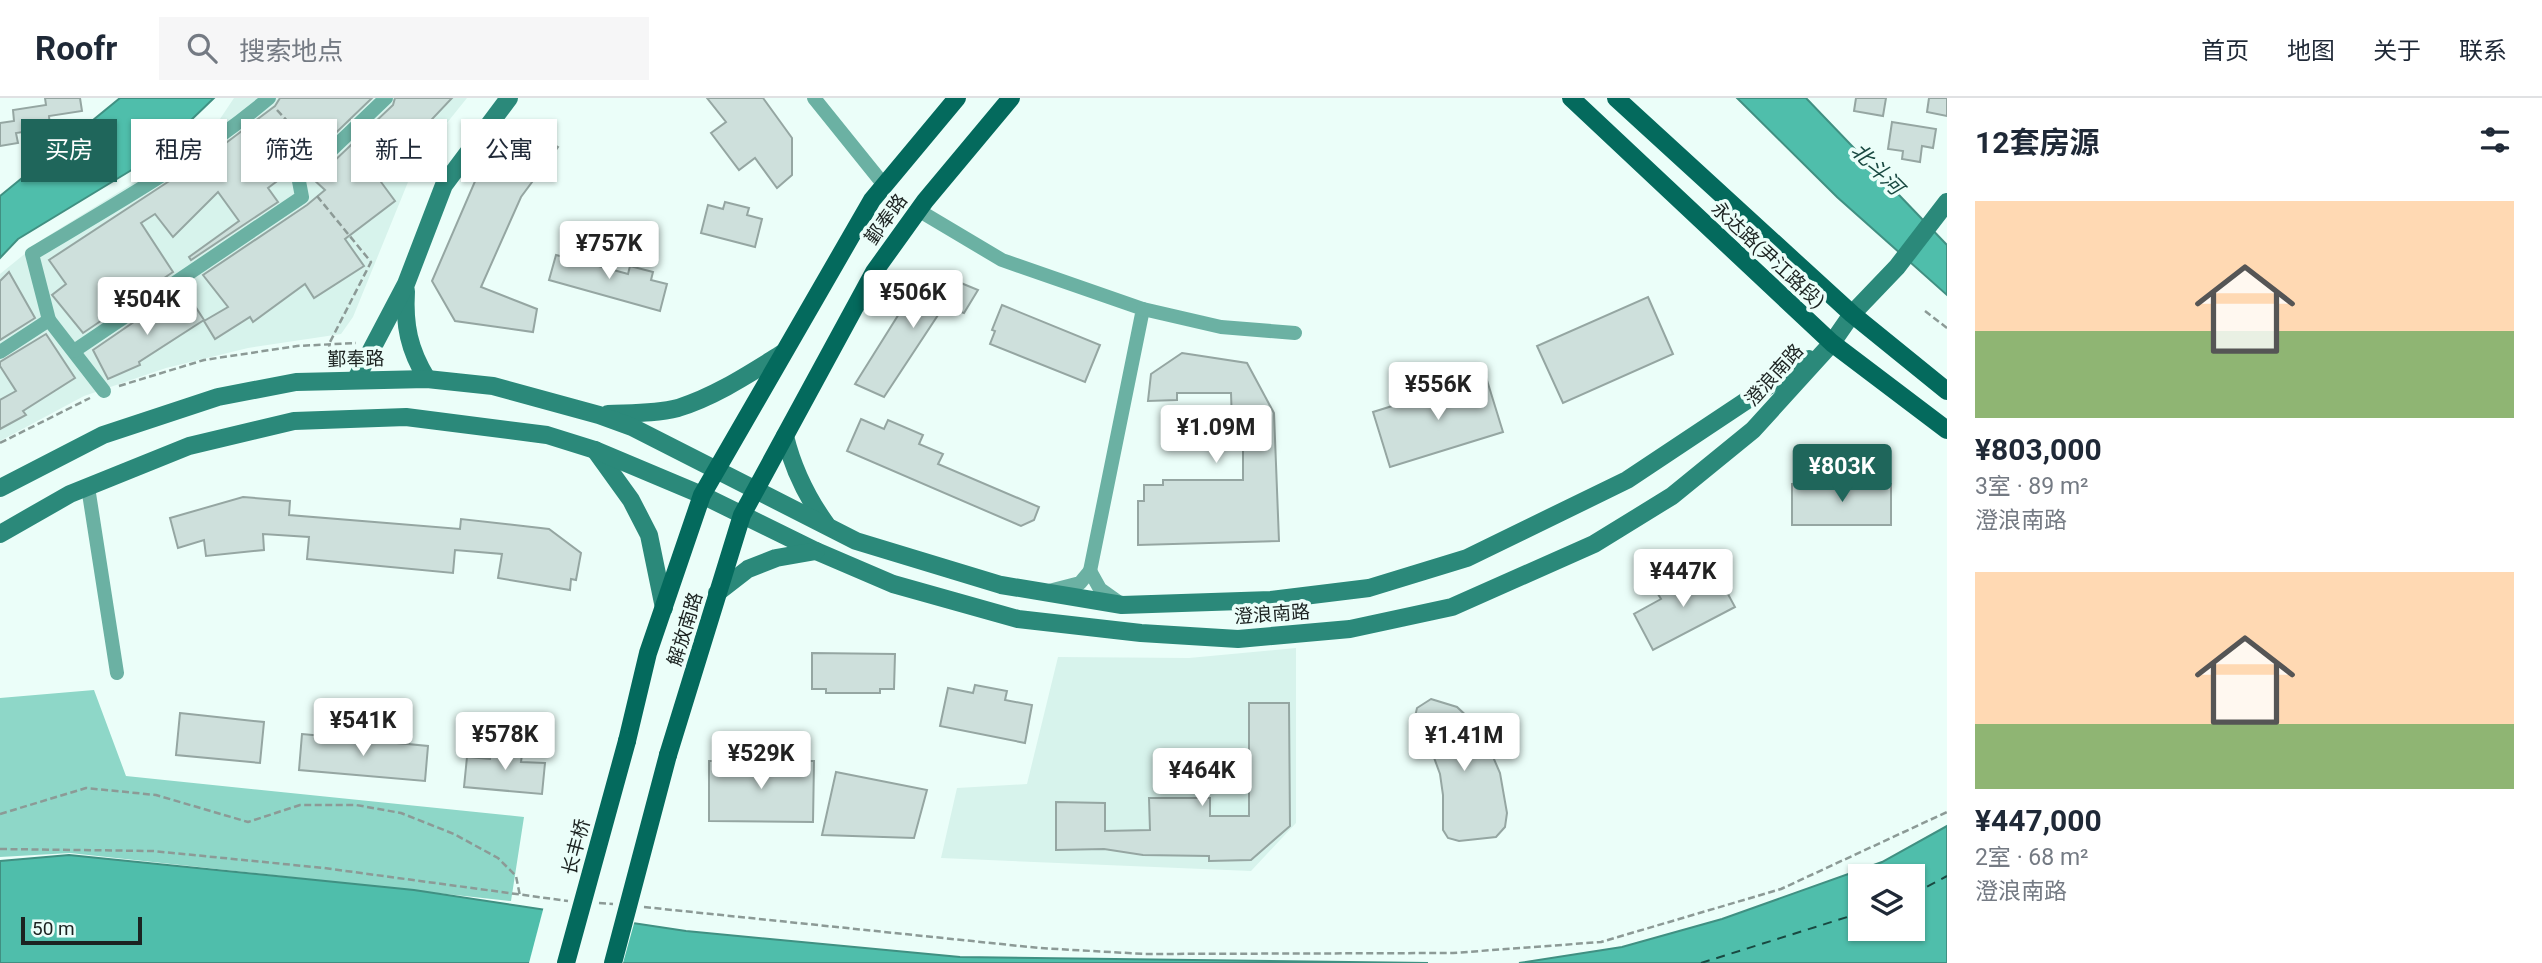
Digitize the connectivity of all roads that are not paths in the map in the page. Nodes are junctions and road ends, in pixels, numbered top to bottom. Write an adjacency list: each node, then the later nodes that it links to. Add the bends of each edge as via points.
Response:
1 (386, 98): 18 (street, via 298,176 302,197)
2 (509, 98): 12 (main road, via 444,184)
3 (814, 98): 9 (street)
4 (957, 98): 9 (main road, 鄞奉路)
5 (1010, 98): 11 (main road, 鄞奉路)
6 (1571, 98): 17 (main road, 永达路(尹江路段))
7 (1616, 98): 14 (main road, 永达路(尹江路段))
8 (268, 99): 15 (street, via 215,142 32,254)
9 (884, 185): 20 (main road, 鄞奉路)
10 (1947, 202): 14 (main road, via 1897,267)
11 (918, 210): 13 (street, via 1002,260); 27 (main road, 鄞奉路, via 874,272)
12 (406, 284): 21 (main road); 22 (main road, via 404,319 412,357)
13 (1143, 309): 16 (street, via 1221,327); 38 (street)
14 (1852, 314): 17 (main road); 24 (main road, 永达路(尹江路段))
15 (49, 320): 18 (street); 19 (street)
16 (1295, 333)
17 (1832, 343): 26 (main road, 永达路(尹江路段)); 37 (main road, 澄浪南路, via 1753,430 1672,496 1594,544 1452,607 1350,629 1238,639 1018,619 893,584); 41 (main road, 澄浪南路, via 1627,480 1467,558 1369,588 1271,600)
18 (74, 351): 23 (street)
19 (0, 352)
20 (783, 353): 25 (main road, via 727,388 677,408); 29 (main road, 鄞奉路)
21 (356, 379): 22 (main road, 鄞奉路); 31 (main road, 鄞奉路, via 296,382 218,397 103,435)
22 (427, 379): 25 (main road, 鄞奉路, via 493,386)
23 (104, 391)
24 (1947, 391)
25 (599, 415): 29 (main road, 鄞奉路)
26 (1947, 430)
27 (785, 436): 32 (main road, 鄞奉路); 35 (main road, via 806,495)
28 (595, 450): 30 (main road, via 547,435 406,416 294,421 189,446); 33 (main road); 42 (main road, via 631,500 649,535)
29 (716, 470): 32 (main road, 鄞奉路); 33 (main road, 鄞奉路)
30 (88, 487): 36 (main road); 43 (street)
31 (0, 488)
32 (756, 488): 34 (main road, 鄞奉路); 35 (main road, 澄浪南路)
33 (702, 495): 34 (main road); 42 (main road, 鄞奉路)
34 (742, 514): 37 (main road, 澄浪南路); 40 (main road, 解放南路)
35 (828, 527): 39 (main road, 澄浪南路, via 856,541 1001,585)
36 (0, 534)
37 (816, 551): 40 (main road, via 747,569)
38 (1090, 571): 39 (street, via 1080,583); 41 (street, via 1100,589)
39 (1045, 592): 41 (main road, 澄浪南路)
40 (717, 593): 45 (main road, 解放南路, bridge)
41 (1122, 605)
42 (664, 608): 44 (main road, 长丰桥, bridge)
43 (117, 673)
44 (566, 963)
45 (613, 963)

